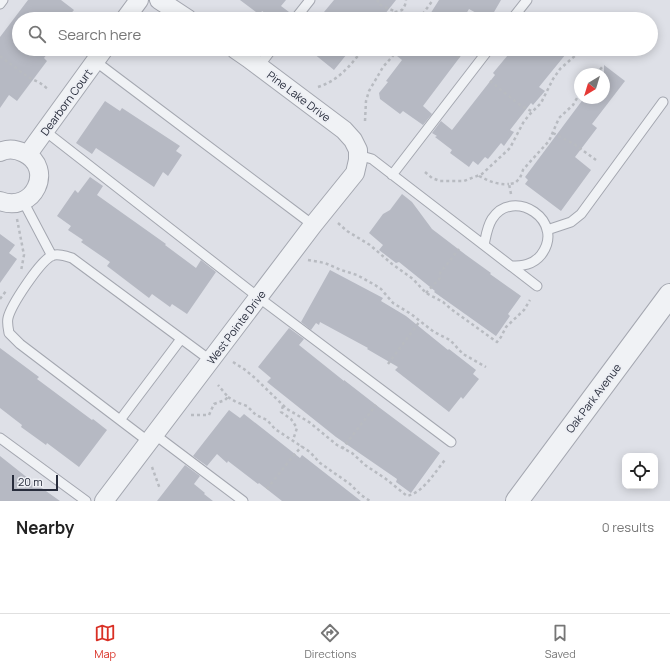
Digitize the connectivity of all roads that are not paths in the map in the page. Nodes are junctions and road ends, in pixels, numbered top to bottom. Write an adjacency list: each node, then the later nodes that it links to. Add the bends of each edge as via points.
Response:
1 (3, 0): 6 (lane)
2 (139, 0): 7 (street)
3 (159, 0): 8 (street)
4 (310, 0): 9 (lane)
5 (527, 0): 10 (lane)
6 (0, 4)
7 (131, 12)
8 (177, 12)
9 (301, 12)
10 (518, 12)
11 (99, 56): 18 (street, Dearborn Court)
12 (101, 56): 25 (lane)
13 (245, 56): 16 (street, Pine Lake Drive)
14 (267, 56): 16 (lane)
15 (484, 56): 22 (lane)
16 (259, 66): 20 (street, Pine Lake Drive, via 344,130 353,140)
17 (663, 102): 26 (lane, via 581,214 571,222)
18 (45, 131): 21 (street, Dearborn Court); 32 (lane)
19 (0, 152): 21 (street, via 12,149)
20 (358, 152): 22 (lane, via 372,159); 25 (street, West Pointe Drive, via 355,174)
21 (28, 154): 24 (street, via 38,168 38,184)
22 (392, 175): 27 (lane)
23 (0, 201): 24 (street, via 16,204)
24 (20, 208): 28 (lane)
25 (313, 225): 32 (street, West Pointe Drive)
26 (547, 230): 27 (lane, via 544,221 529,208 509,207 493,218 488,226); 29 (lane, via 544,250 538,258 530,264)
27 (484, 246): 29 (lane)
28 (52, 256): 33 (lane, via 72,258); 35 (lane, via 40,266 10,310 7,320 8,333)
29 (510, 266): 30 (lane)
30 (537, 286)
31 (670, 295): 42 (street, Oak Park Avenue)
32 (258, 297): 34 (street, West Pointe Drive); 38 (lane)
33 (181, 339): 34 (lane); 35 (lane)
34 (210, 360): 37 (street, West Pointe Drive)
35 (120, 420): 37 (lane)
36 (0, 438): 39 (lane)
37 (151, 438): 40 (street, West Pointe Drive); 41 (lane)
38 (451, 442)
39 (86, 501)
40 (104, 501)
41 (243, 501)
42 (517, 501)

